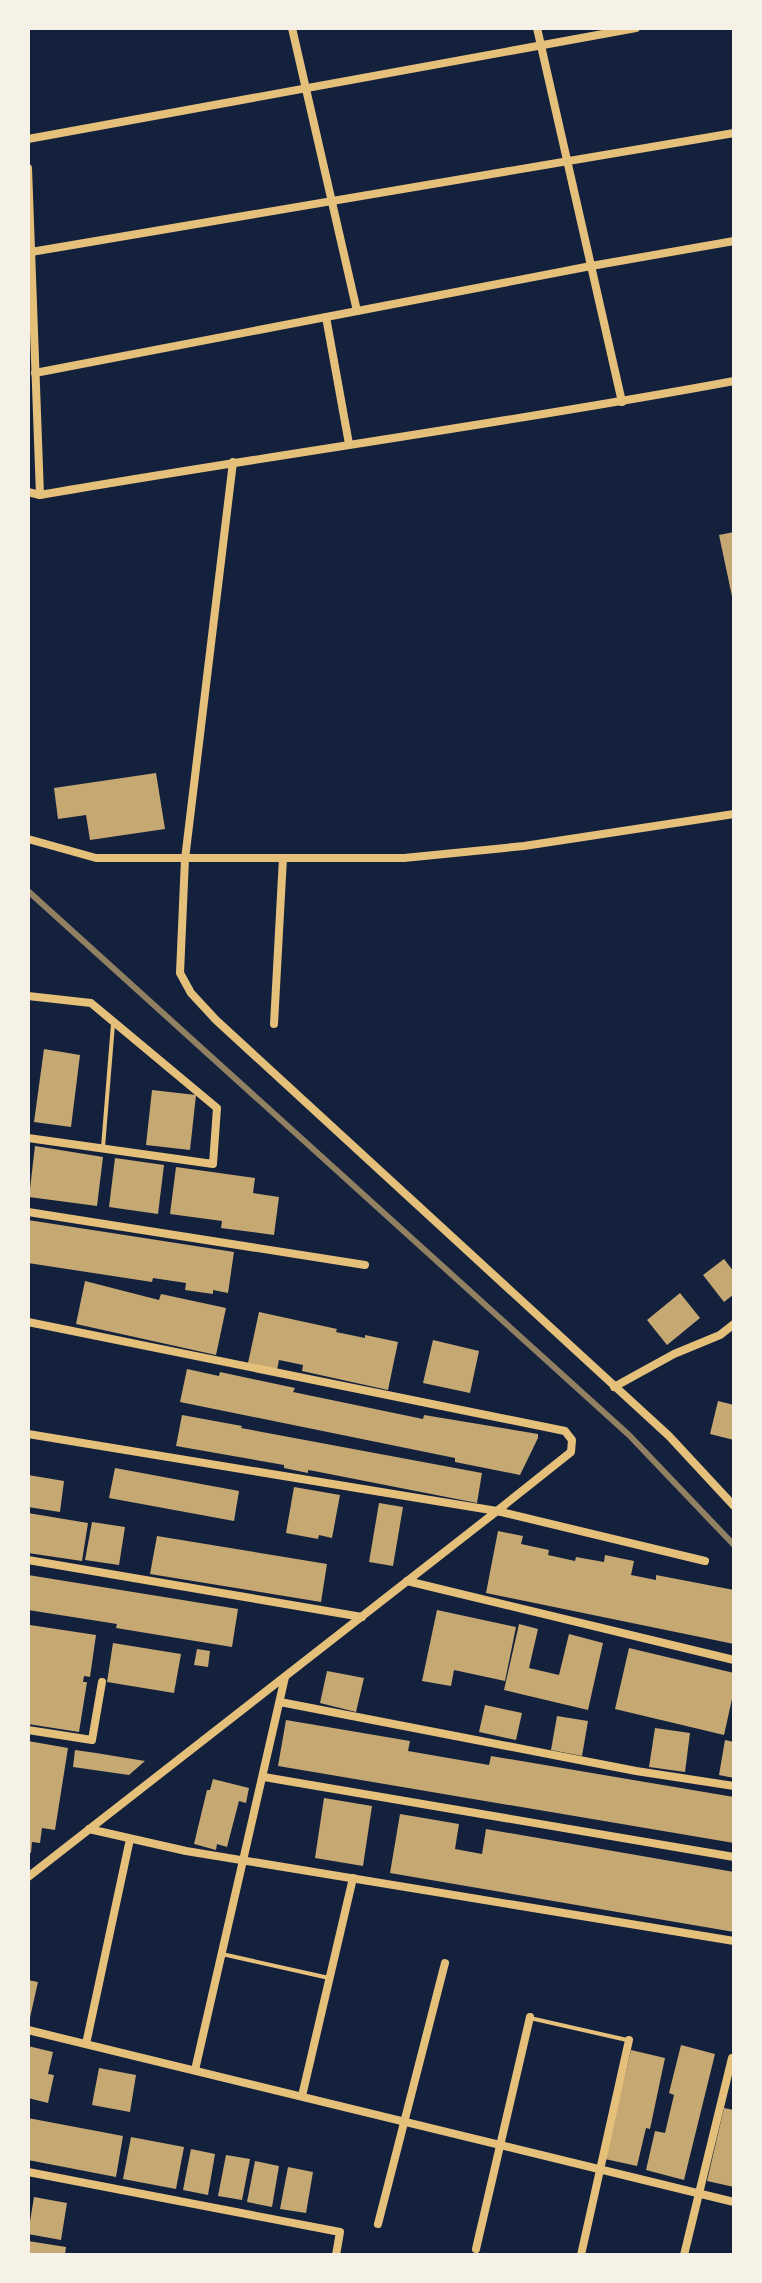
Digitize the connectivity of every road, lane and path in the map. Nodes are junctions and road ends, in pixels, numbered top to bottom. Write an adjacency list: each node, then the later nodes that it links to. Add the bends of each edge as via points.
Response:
1 (292, 28): 5 (street)
2 (537, 28): 4 (street)
3 (636, 28): 4 (street)
4 (541, 45): 5 (street); 8 (street)
5 (306, 88): 7 (street); 10 (street)
6 (734, 133): 8 (street)
7 (28, 139)
8 (567, 162): 10 (street); 13 (street)
9 (28, 168): 12 (street)
10 (332, 201): 12 (street); 14 (street)
11 (734, 241): 13 (street)
12 (31, 252): 16 (street)
13 (591, 266): 14 (street); 18 (street)
14 (357, 311): 15 (street)
15 (326, 317): 16 (street); 19 (street)
16 (35, 373): 22 (street)
17 (734, 381): 18 (street)
18 (622, 402): 19 (street)
19 (349, 444): 20 (street)
20 (233, 462): 22 (street); 26 (street)
21 (28, 492): 22 (street)
22 (40, 495)
23 (734, 814): 25 (street, via 404,858)
24 (28, 839): 26 (street, via 96,858)
25 (283, 858): 26 (street); 29 (street)
26 (185, 859): 36 (street, via 180,973 191,993)
27 (28, 996): 28 (street, via 91,1003)
28 (113, 1021): 31 (lane); 31 (street, via 217,1108 213,1164)
29 (274, 1024)
30 (28, 1138): 31 (street)
31 (102, 1149)
32 (28, 1212): 33 (street)
33 (365, 1265)
34 (28, 1322): 39 (street, via 565,1431 572,1440 571,1452)
35 (734, 1324): 36 (street)
36 (614, 1387): 38 (street)
37 (28, 1434): 39 (street)
38 (734, 1506)
39 (497, 1511): 41 (street); 42 (street)
40 (28, 1560): 43 (street)
41 (705, 1561)
42 (407, 1581): 43 (street); 44 (street)
43 (362, 1617): 45 (street)
44 (734, 1660)
45 (285, 1676): 47 (street); 51 (street)
46 (102, 1682): 48 (street, via 92,1740)
47 (280, 1702): 49 (street); 50 (street)
48 (28, 1730)
49 (264, 1777): 53 (street); 54 (street)
50 (734, 1786)
51 (89, 1829): 52 (street); 55 (street)
52 (130, 1839): 54 (street); 64 (street)
53 (734, 1857)
54 (243, 1860): 56 (street); 58 (street)
55 (28, 1877)
56 (353, 1878): 57 (street); 60 (street)
57 (734, 1941)
58 (222, 1953): 60 (lane); 66 (street)
59 (445, 1963): 68 (street)
60 (329, 1978): 67 (street)
61 (530, 2017): 63 (lane); 69 (street)
62 (28, 2030): 64 (street)
63 (629, 2040): 70 (street)
64 (86, 2044): 66 (street)
65 (732, 2058): 72 (street)
66 (195, 2070): 67 (street)
67 (302, 2096): 68 (street)
68 (405, 2121): 69 (street); 74 (street)
69 (500, 2145): 70 (street); 75 (street)
70 (601, 2169): 72 (street); 77 (street)
71 (28, 2172): 76 (street, via 340,2232)
72 (699, 2193): 73 (street); 78 (street)
73 (734, 2202)
74 (378, 2224)
75 (476, 2249)
76 (336, 2255)
77 (581, 2255)
78 (684, 2255)

